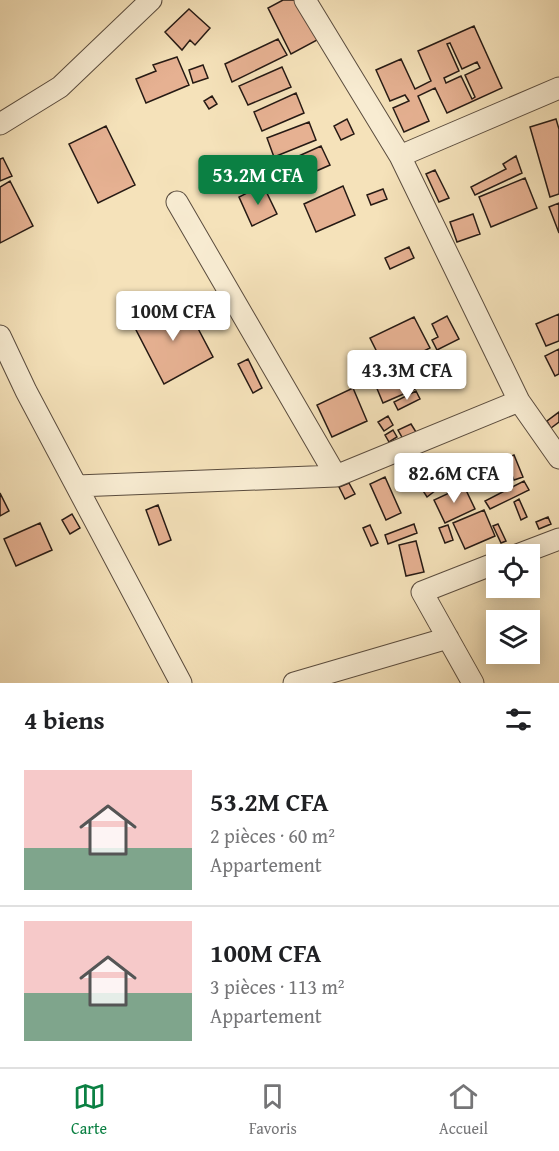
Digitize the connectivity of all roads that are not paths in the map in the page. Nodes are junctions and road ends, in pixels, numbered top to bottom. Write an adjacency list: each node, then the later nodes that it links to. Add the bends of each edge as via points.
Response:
1 (151, 0): 4 (street, via 60,87)
2 (305, 0): 5 (street)
3 (559, 88): 5 (street)
4 (0, 124)
5 (400, 156): 8 (street)
6 (177, 202): 10 (street)
7 (0, 336): 11 (street)
8 (519, 401): 9 (street); 10 (street)
9 (559, 458)
10 (336, 476): 11 (street)
11 (77, 486): 16 (street)
12 (559, 539): 13 (street)
13 (540, 546)
14 (486, 567): 15 (street, via 422,591)
15 (448, 638): 17 (street); 18 (street)
16 (181, 683)
17 (294, 683)
18 (473, 683)

